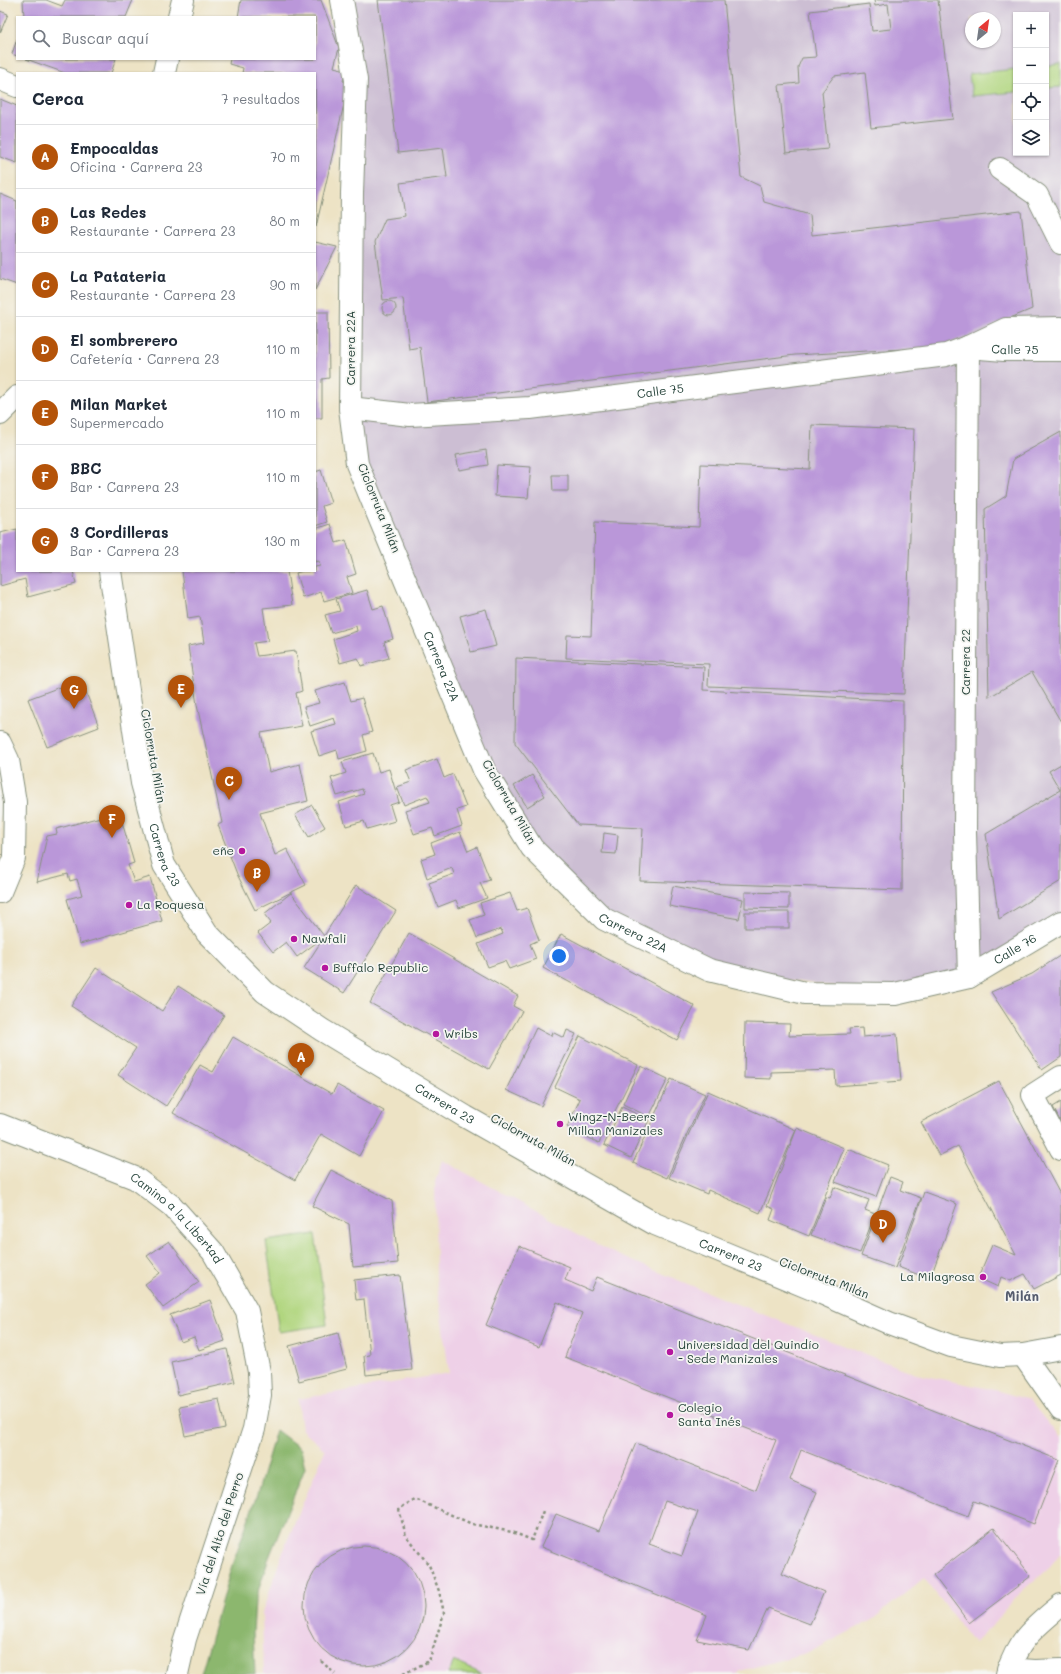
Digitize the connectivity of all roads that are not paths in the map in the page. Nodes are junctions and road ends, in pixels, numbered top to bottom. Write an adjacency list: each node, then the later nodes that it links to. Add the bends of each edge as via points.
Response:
1 (183, 0): 3 (street)
2 (342, 0): 14 (street, Carrera 22A, via 356,80)
3 (179, 16)
4 (167, 60): 5 (street)
5 (164, 72)
6 (0, 79): 7 (street)
7 (16, 86)
8 (1000, 168): 9 (street, via 1037,195)
9 (1061, 243)
10 (1061, 328): 11 (street, Calle 75, via 1006,329)
11 (968, 347): 12 (street, Calle 75); 14 (street, Calle 75, via 946,355 530,408 410,415); 20 (street, Carrera 22, via 965,832)
12 (1061, 350)
13 (16, 398): 15 (street)
14 (350, 408): 20 (street, Carrera 22A, via 357,464 484,770 532,848 604,919 709,970 805,993 894,994)
15 (0, 414)
16 (110, 572): 25 (street, Carrera 23, via 142,783 164,866 207,934 265,992 322,1030 466,1117 654,1224 888,1323 951,1346 1000,1356)
17 (0, 743): 18 (street, via 8,760 15,802 14,858)
18 (0, 892)
19 (1061, 922): 20 (street, Calle 76)
20 (969, 977)
21 (1061, 1077): 23 (street, via 1033,1095)
22 (0, 1125): 26 (street, Camino a la Libertad, via 135,1178 172,1206 213,1252 247,1311)
23 (1061, 1149)
24 (1061, 1348): 25 (street, Carrera 23)
25 (1024, 1355): 27 (street)
26 (260, 1394): 31 (street, Vía del Alto del Perro, via 254,1429)
27 (1061, 1409)
28 (1061, 1605): 30 (street, via 1022,1640)
29 (1061, 1670): 30 (street)
30 (1007, 1672)
31 (177, 1674)

